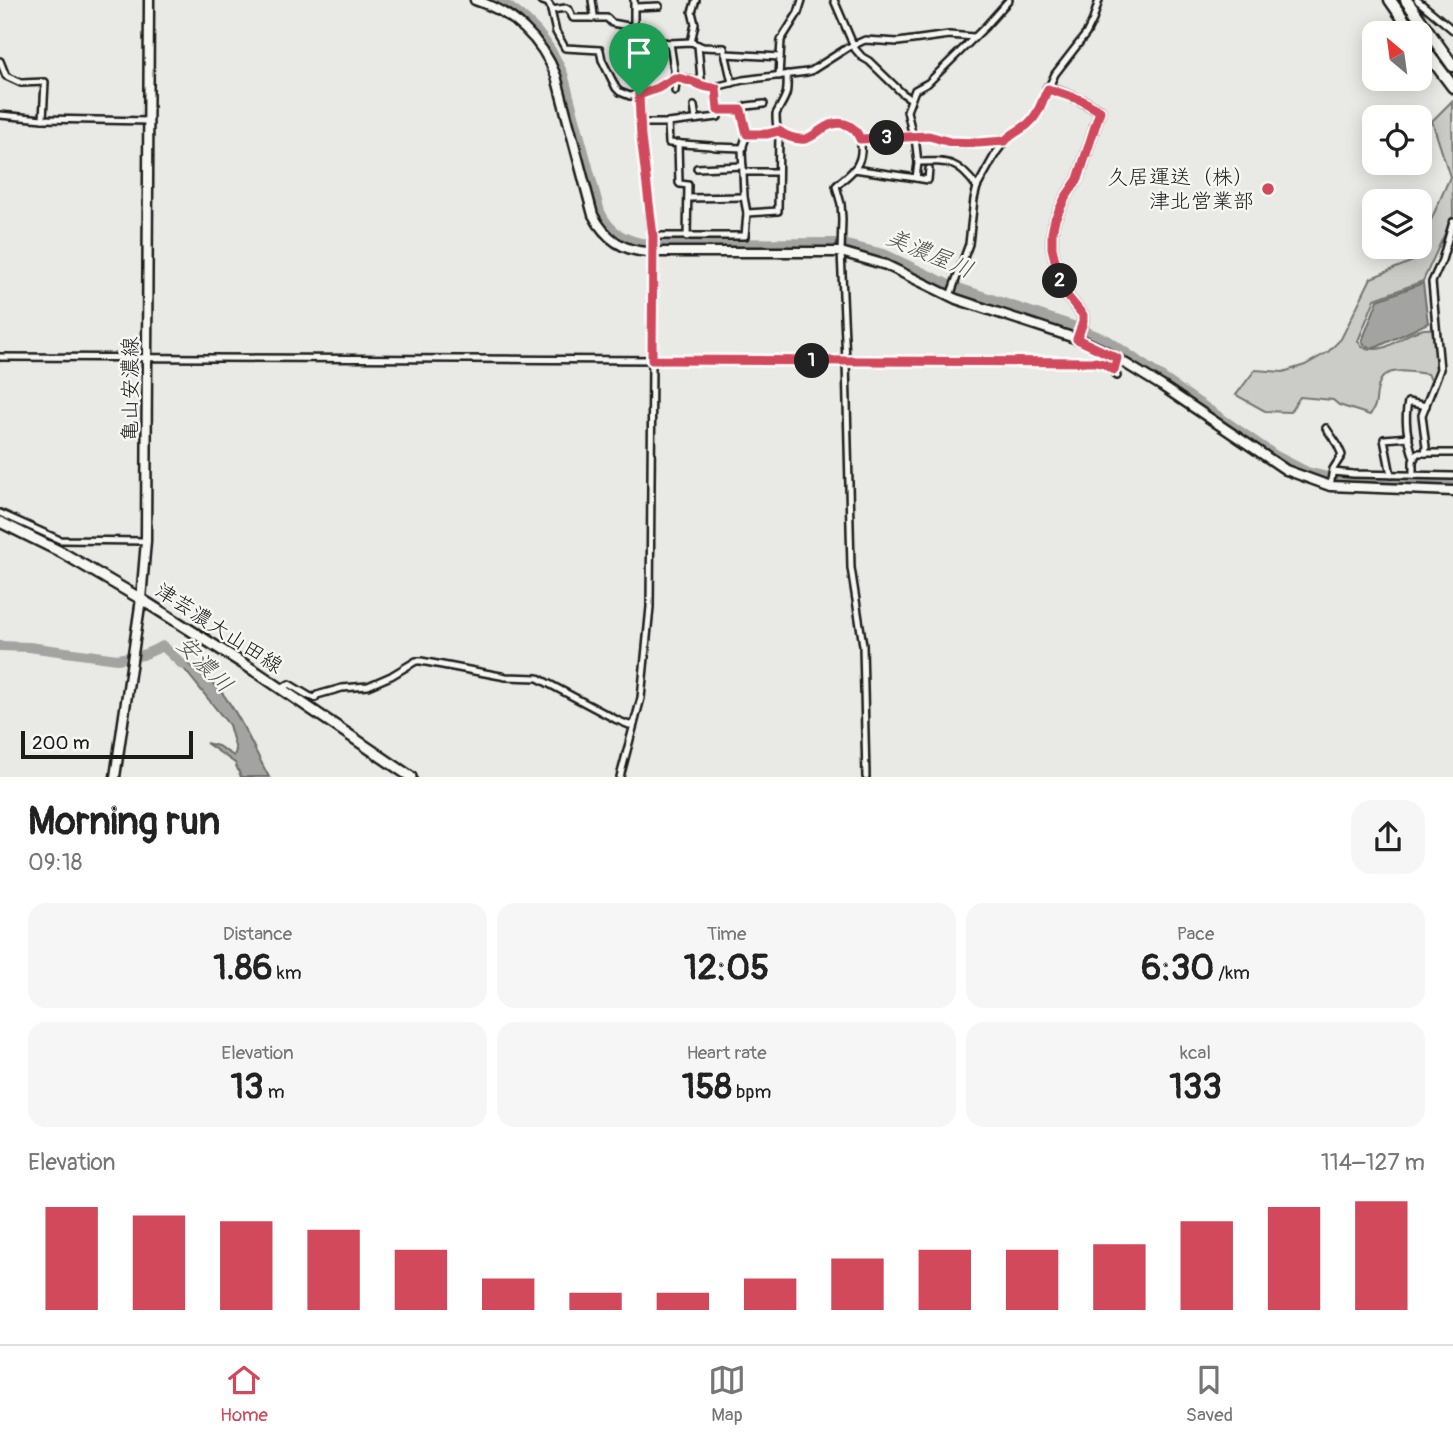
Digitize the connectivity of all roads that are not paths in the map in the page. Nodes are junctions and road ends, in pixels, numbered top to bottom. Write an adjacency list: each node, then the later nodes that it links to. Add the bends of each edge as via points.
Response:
1 (149, 0): 52 (street, 亀山安濃線)
2 (475, 0): 76 (street, via 517,22 548,58 593,215 603,232 623,247)
3 (540, 0): 17 (street)
4 (564, 0): 16 (street)
5 (592, 0): 18 (street)
6 (696, 0): 26 (street)
7 (802, 0): 30 (street, via 781,40)
8 (834, 0): 28 (street)
9 (1009, 0): 23 (street)
10 (1099, 0): 41 (street, via 1086,34)
11 (1390, 0): 19 (highway)
12 (1406, 0): 33 (highway)
13 (1418, 0): 21 (street)
14 (635, 3): 15 (street); 20 (street)
15 (659, 6)
16 (565, 9): 17 (street); 18 (street, via 573,18)
17 (551, 10): 43 (street, via 565,48 600,50 618,90)
18 (592, 18): 20 (street, via 607,18)
19 (1405, 21)
20 (634, 29): 24 (street)
21 (1453, 30)
22 (667, 32): 25 (street)
23 (974, 37): 28 (street, via 866,40); 44 (street, via 915,90)
24 (648, 40): 25 (street); 43 (street, via 638,76)
25 (668, 42): 26 (street); 36 (street)
26 (691, 42): 27 (street)
27 (698, 45): 29 (street, via 724,48); 38 (street)
28 (853, 45): 34 (street, via 811,71); 44 (street)
29 (725, 54): 30 (street); 37 (street)
30 (780, 57): 35 (street)
31 (1432, 59): 39 (highway)
32 (0, 61): 50 (street, via 6,76 21,83 45,82)
33 (1453, 66)
34 (787, 74): 35 (street); 55 (street, via 786,99 776,114)
35 (779, 76): 37 (street)
36 (675, 78): 38 (street); 42 (street); 43 (street)
37 (732, 83): 40 (street)
38 (700, 84): 40 (street)
39 (1453, 87)
40 (716, 88): 47 (street)
41 (1048, 89): 59 (street, via 1032,121); 79 (street, via 1100,111 1078,179 1052,233 1061,285 1083,315)
42 (675, 91)
43 (639, 95): 54 (street)
44 (911, 99): 57 (street, via 907,111)
45 (764, 104): 48 (street)
46 (694, 106): 51 (street)
47 (718, 110): 48 (street); 51 (street, via 718,117)
48 (741, 110): 56 (street)
49 (0, 115): 50 (street)
50 (43, 119): 52 (street)
51 (696, 120): 53 (street)
52 (149, 121): 81 (street, 亀山安濃線)
53 (668, 122): 54 (street); 60 (street, via 669,143)
54 (640, 123): 74 (street)
55 (779, 131): 56 (street); 58 (street, via 804,139 843,123); 67 (street)
56 (747, 134): 61 (street)
57 (914, 137): 58 (street); 59 (street); 62 (street)
58 (860, 139): 65 (street, via 860,158)
59 (1005, 141): 69 (street)
60 (678, 143): 61 (street); 71 (street, via 679,183 688,186)
61 (743, 148): 64 (street)
62 (918, 162): 68 (street); 69 (street, via 956,165)
63 (697, 168): 64 (street)
64 (743, 169): 67 (street); 70 (street)
65 (854, 169): 68 (street); 77 (street, via 836,186 841,204)
66 (929, 169): 68 (street, via 928,180)
67 (777, 172): 72 (street, via 778,211)
68 (916, 178)
69 (977, 187): 78 (street, via 969,244)
70 (744, 197): 71 (street); 72 (street)
71 (688, 198): 75 (street)
72 (747, 213): 75 (street, via 745,236)
73 (1453, 222): 85 (street, via 1432,282 1440,369)
74 (653, 237): 75 (street); 76 (street)
75 (687, 237)
76 (653, 250): 77 (street); 83 (street)
77 (841, 251): 78 (street); 84 (street)
78 (951, 294): 79 (street)
79 (1078, 336): 82 (street)
80 (0, 357): 81 (street)
81 (148, 358): 83 (street); 99 (street, 亀山安濃線)
82 (1117, 358): 84 (street, via 1116,373 1096,362); 95 (street, via 1286,470)
83 (652, 360): 84 (street); 102 (street, via 650,607 643,687)
84 (846, 361): 106 (street, via 851,568 863,645)
85 (1426, 406): 87 (street, via 1408,402); 88 (street, via 1422,415)
86 (1326, 428): 91 (street, via 1342,455)
87 (1409, 438): 90 (street); 92 (street, via 1384,439)
88 (1425, 453): 89 (street); 90 (street, via 1417,453)
89 (1453, 453)
90 (1415, 458): 93 (street)
91 (1332, 472): 92 (street); 95 (street)
92 (1391, 475): 93 (street)
93 (1413, 475): 94 (street)
94 (1453, 476)
95 (1330, 485): 96 (street)
96 (1453, 491)
97 (0, 513): 99 (street, via 60,540)
98 (0, 522): 100 (main road, 津芸濃大山田線)
99 (146, 541): 100 (street, 亀山安濃線)
100 (141, 599): 101 (main road, 津芸濃大山田線); 103 (street, 亀山安濃線)
101 (281, 689): 102 (street, via 289,684 315,698 342,688 368,686 421,661 506,677 533,677 617,720); 104 (main road, 津芸濃大山田線)
102 (634, 724): 105 (street)
103 (115, 777)
104 (411, 777)
105 (620, 777)
106 (866, 777)

